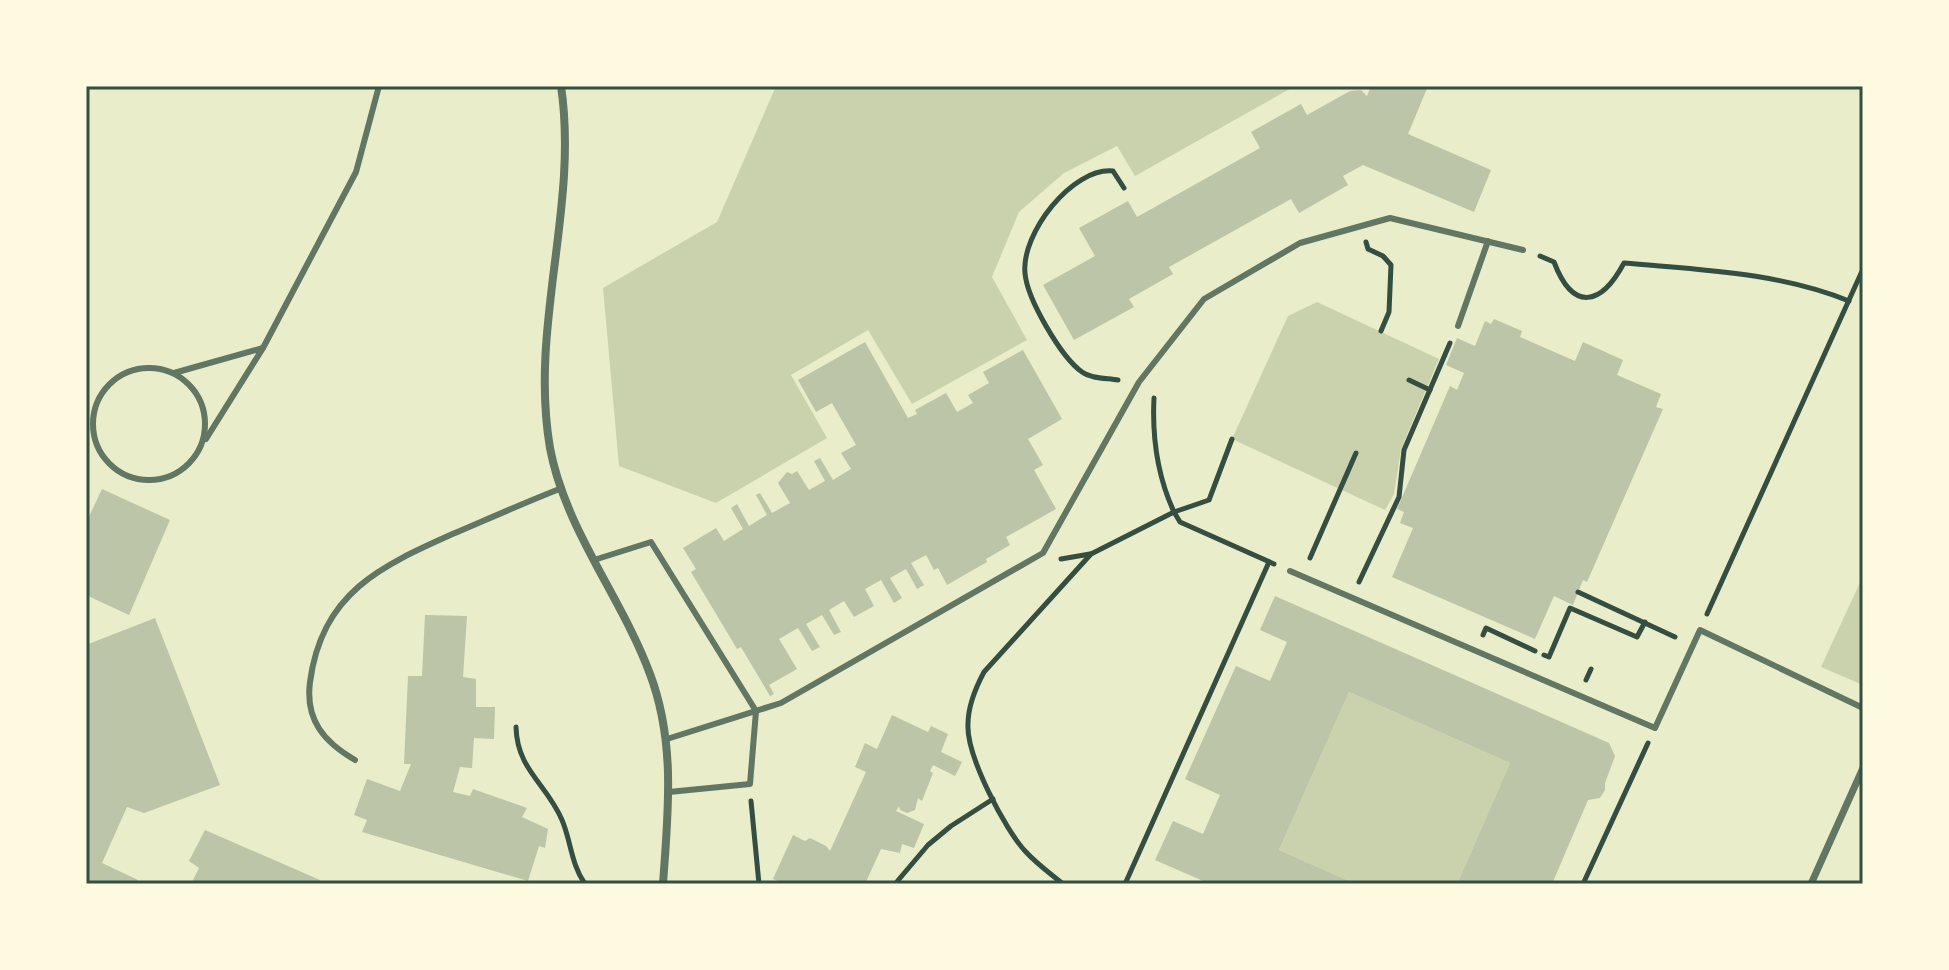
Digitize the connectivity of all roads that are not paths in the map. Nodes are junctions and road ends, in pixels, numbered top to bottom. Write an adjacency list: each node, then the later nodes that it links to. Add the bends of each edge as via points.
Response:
1 (379, 86): 6 (lane, via 356,172)
2 (561, 86): 9 (street, via 564,191 544,366 551,450)
3 (1488, 241): 4 (lane); 5 (lane); 13 (lane, via 1390,218 1300,243 1204,299 1139,382 1043,553 781,703)
4 (1523, 250)
5 (1458, 326)
6 (263, 348): 7 (lane); 8 (lane)
7 (174, 373): 8 (lane, via 198,396 204,412); 8 (lane, via 136,368 118,375 95,405 95,444 120,473 138,480 176,474)
8 (202, 445)
9 (562, 488): 10 (street); 15 (lane, via 405,555 352,591 314,657 309,690 316,725 333,747)
10 (594, 560): 13 (lane, via 651,542); 14 (street, via 650,675)
11 (1290, 571): 12 (lane, via 1655,728 1700,630)
12 (1863, 708)
13 (756, 711): 14 (lane); 17 (lane, via 750,784)
14 (667, 739): 17 (street)
15 (355, 760)
16 (1863, 768): 19 (street)
17 (669, 792): 18 (street)
18 (663, 884)
19 (1811, 884)

